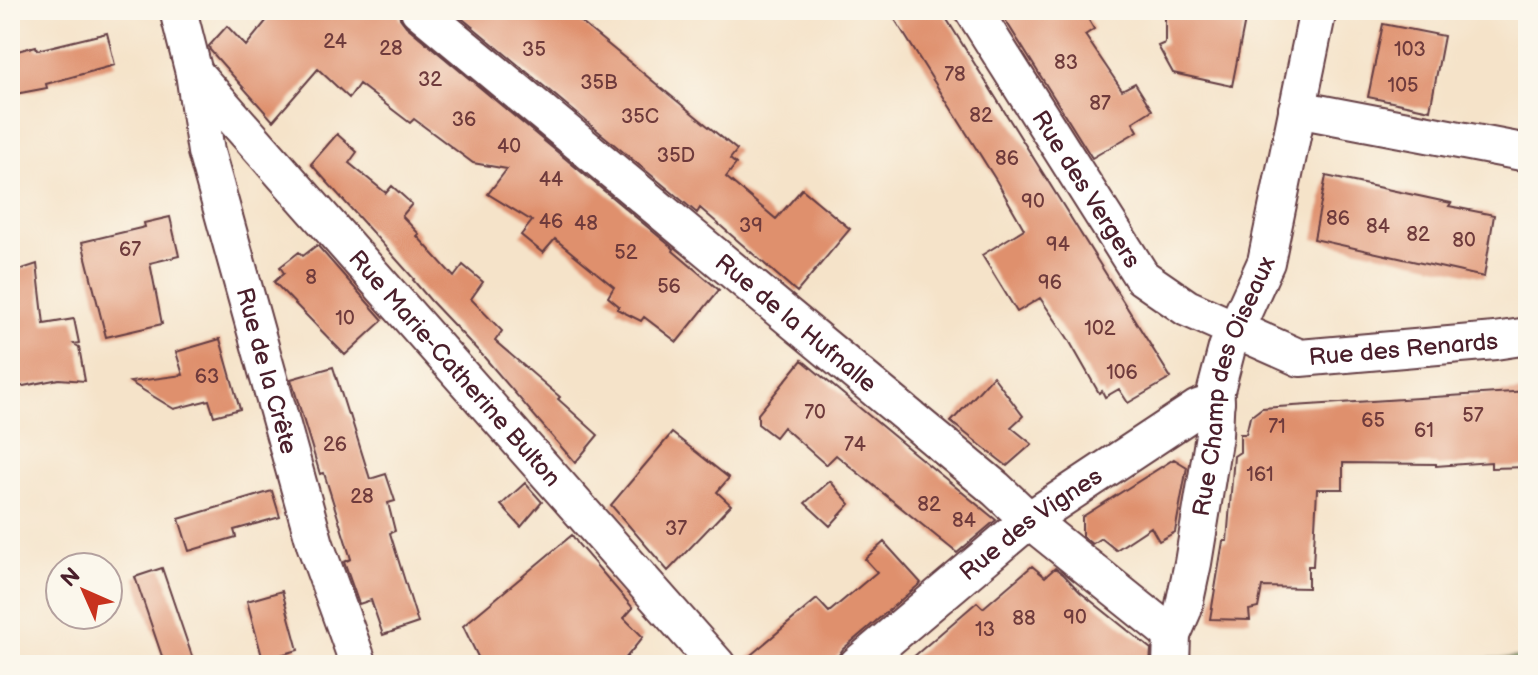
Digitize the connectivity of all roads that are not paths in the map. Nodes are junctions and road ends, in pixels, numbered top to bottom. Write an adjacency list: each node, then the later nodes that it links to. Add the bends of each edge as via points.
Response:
1 (178, 10): 5 (street, Rue de la Crête)
2 (419, 10): 11 (street, Rue de la Hufnalle)
3 (973, 10): 8 (street, Rue des Vergers, via 1142,277 1187,308)
4 (1318, 10): 6 (street, Rue Champ des Oiseaux)
5 (194, 73): 13 (street, Rue de la Crête, via 206,152 310,529); 14 (street, Rue Marie-Catherine Bulton)
6 (1297, 109): 7 (street); 8 (street, Rue Champ des Oiseaux, via 1266,262)
7 (1522, 152)
8 (1235, 330): 9 (street, Rue des Renards, via 1300,358); 10 (street, Rue Champ des Oiseaux)
9 (1528, 336)
10 (1216, 402): 11 (street, Rue des Vignes, via 1198,408); 12 (street, Rue Champ des Oiseaux, via 1193,563)
11 (1029, 520): 12 (street, Rue de la Hufnalle); 15 (street, Rue des Vignes)
12 (1171, 650)
13 (359, 665)
14 (717, 665)
15 (857, 665)

